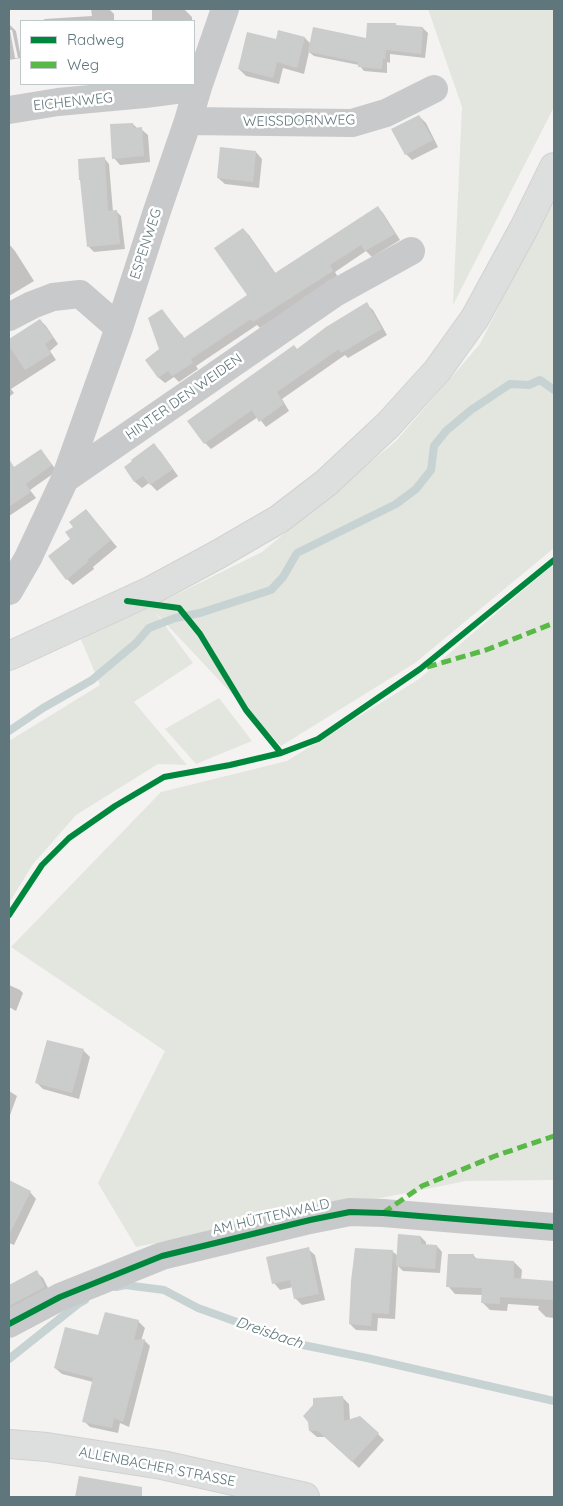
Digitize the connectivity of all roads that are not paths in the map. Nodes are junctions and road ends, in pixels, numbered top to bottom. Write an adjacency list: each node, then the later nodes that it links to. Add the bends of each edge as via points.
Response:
1 (225, 9): 2 (street, ESPENWEG)
2 (198, 87): 4 (street, EICHENWEG); 5 (street, ESPENWEG)
3 (434, 90): 5 (street, WEISSDORNWEG, via 386,113 352,123)
4 (9, 110)
5 (188, 121): 9 (street, ESPENWEG)
6 (554, 166): 12 (main road, via 475,318 437,371 388,424 326,483 279,520 217,555 152,590)
7 (411, 251): 10 (street, HINTER DEN WEIDEN, via 335,293)
8 (9, 317): 9 (street, via 53,297 80,294)
9 (119, 328): 10 (street, ESPENWEG)
10 (65, 480): 11 (street, HINTER DEN WEIDEN)
11 (9, 592)
12 (9, 656)
13 (554, 1228): 14 (street, AM HÜTTENWALD, via 350,1212 162,1256 60,1297)
14 (9, 1324)
15 (9, 1444): 16 (main road, ALLENBACHER STRASSE, via 162,1465)
16 (304, 1497)

